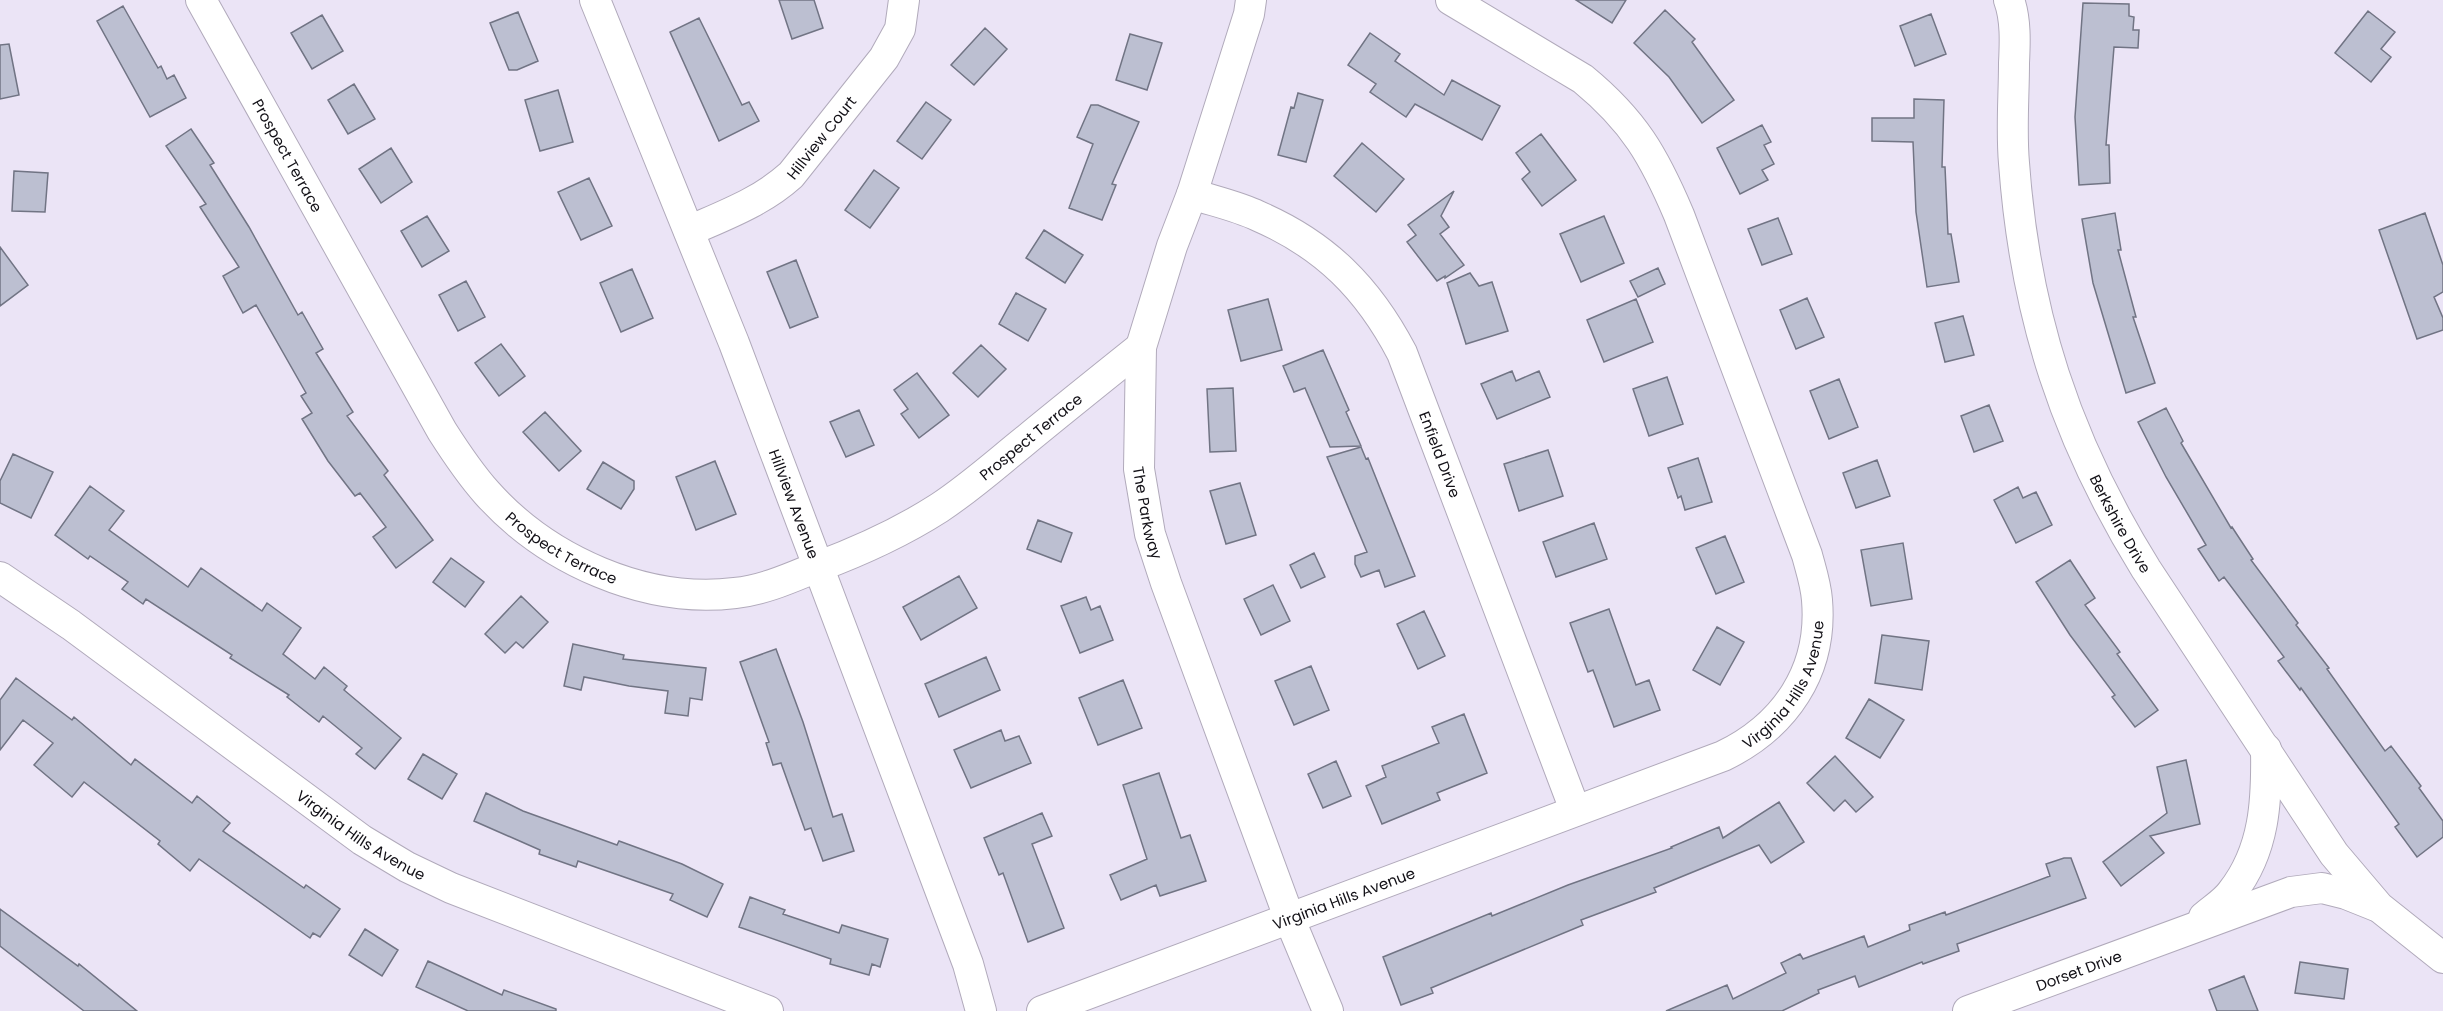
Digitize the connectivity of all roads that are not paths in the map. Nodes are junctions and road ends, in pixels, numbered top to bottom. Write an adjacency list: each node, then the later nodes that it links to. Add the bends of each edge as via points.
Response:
1 (201, 0): 10 (street, Prospect Terrace, via 442,431 489,495 525,527 568,556 615,578 654,590 678,594 738,593)
2 (595, 0): 8 (street, Hillview Avenue)
3 (904, 0): 8 (street, Hillview Court, via 900,29 884,58 791,175 751,204)
4 (1251, 0): 7 (street, The Parkway)
5 (1451, 0): 13 (street, Virginia Hills Avenue, via 1583,79 1645,144 1679,215 1807,555 1817,598 1816,642 1808,669 1794,698 1776,720 1755,738 1723,756)
6 (2009, 0): 12 (street, Berkshire Drive, via 2015,40 2013,152 2022,248 2038,324 2059,394 2085,459 2119,526)
7 (1192, 194): 9 (street, The Parkway); 13 (street, Enfield Drive, via 1256,215 1307,242 1350,277 1385,321 1402,353)
8 (689, 231): 10 (street, Hillview Avenue)
9 (1141, 347): 10 (street, Prospect Terrace, via 983,476 939,507 865,549); 15 (street, The Parkway, via 1138,469 1150,534)
10 (819, 567): 19 (street, Hillview Avenue, via 968,964)
11 (0, 577): 18 (street, Virginia Hills Avenue, via 362,840 407,867 451,888)
12 (2266, 749): 14 (street, Berkshire Drive, via 2334,854); 16 (street, Dorset Drive, via 2267,794 2260,835 2247,869 2231,894)
13 (1575, 810): 15 (street, Virginia Hills Avenue)
14 (2379, 907): 16 (street, Dorset Drive, via 2322,888 2291,892); 17 (street, Berkshire Drive)
15 (1290, 920): 20 (street, Virginia Hills Avenue); 21 (street, The Parkway)
16 (2190, 928): 22 (street, Dorset Drive)
17 (2443, 958)
18 (768, 1011)
19 (981, 1011)
20 (1042, 1011)
21 (1328, 1011)
22 (1968, 1011)

